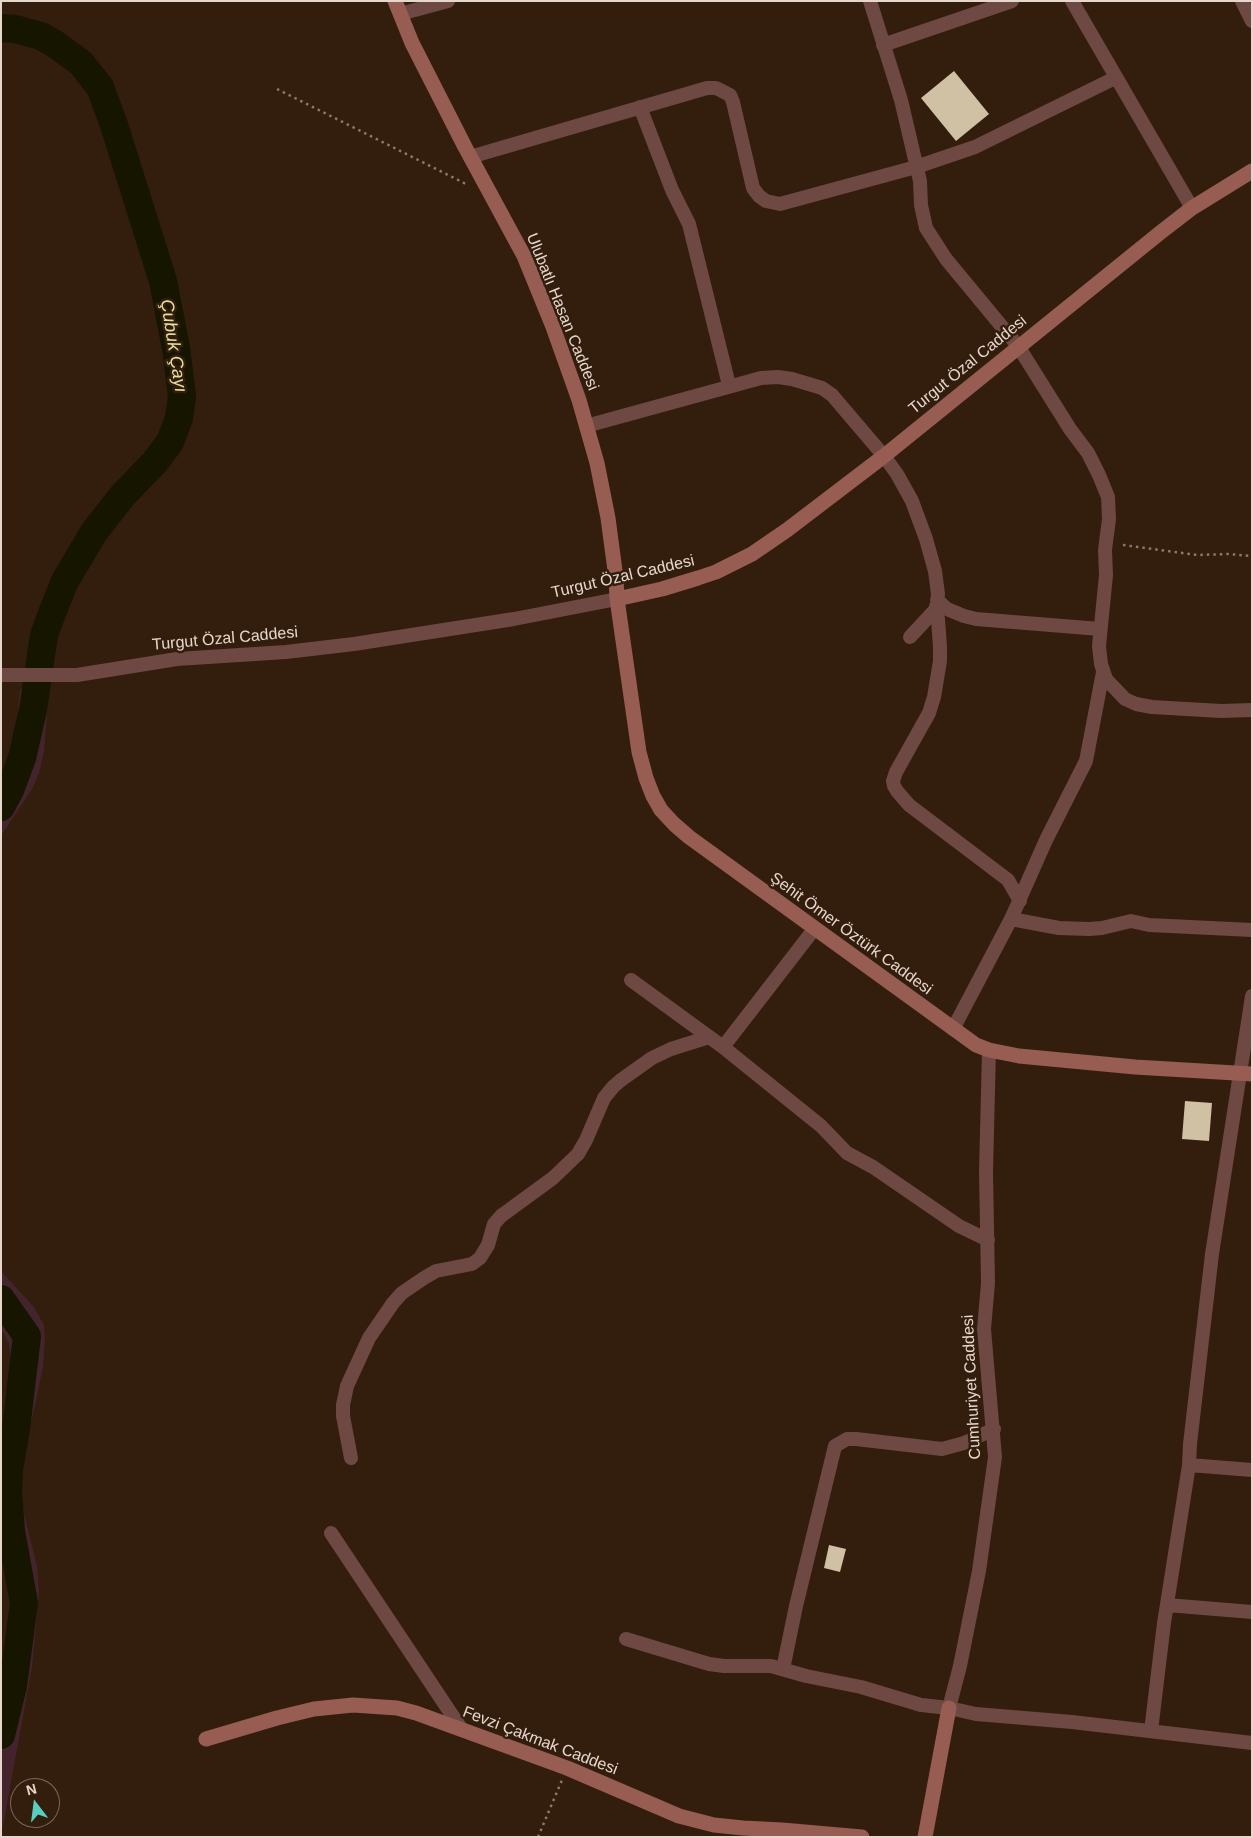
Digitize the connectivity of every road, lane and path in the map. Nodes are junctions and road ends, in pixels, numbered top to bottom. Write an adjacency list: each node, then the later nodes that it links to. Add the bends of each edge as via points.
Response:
1 (448, 1): 6 (street)
2 (870, 1): 8 (street)
3 (1012, 1): 8 (street)
4 (1072, 1): 9 (street)
5 (1242, 1): 7 (street)
6 (398, 8): 12 (street, Ulubatlı Hasan Caddesi, via 412,43)
7 (1252, 21)
8 (883, 45): 13 (street, via 901,100)
9 (1115, 78): 13 (street, via 975,147); 16 (street)
10 (277, 89): 15 (path)
11 (640, 107): 12 (street); 13 (street, via 706,88 725,92 734,102 753,188 773,203 780,204); 18 (street, via 672,190 689,224)
12 (470, 157): 15 (street, Ulubatlı Hasan Caddesi)
13 (916, 167): 17 (street, via 923,217 931,238)
14 (1252, 171): 16 (street, Turgut Özal Caddesi)
15 (492, 196): 19 (street, Ulubatlı Hasan Caddesi, via 524,256 570,372)
16 (1192, 208): 17 (street, Turgut Özal Caddesi)
17 (1018, 346): 20 (street, Turgut Özal Caddesi); 25 (street, via 1088,453 1108,497 1106,575)
18 (730, 385): 19 (street); 20 (street, via 778,377 822,388 832,395)
19 (586, 426): 23 (street, Ulubatlı Hasan Caddesi, via 608,518)
20 (884, 456): 23 (street, Turgut Özal Caddesi, via 787,530 735,564 662,589); 24 (street, via 918,516 935,571)
21 (1123, 545): 22 (path, via 1197,555)
22 (1252, 556)
23 (617, 599): 28 (street, Turgut Özal Caddesi, via 354,644 176,659 99,672 51,676); 32 (street, Şehit Ömer Öztürk Caddesi, via 639,752 646,778 661,810 674,824)
24 (936, 605): 25 (street, via 976,619); 26 (street); 30 (street, via 940,661 934,697 929,713 896,772 894,786 909,805 1008,880)
25 (1100, 629): 27 (street, via 1099,657)
26 (910, 638)
27 (1103, 672): 29 (street, via 1112,688 1136,704 1221,711); 30 (street, via 1086,762 1046,840)
28 (2, 675)
29 (1252, 710)
30 (1020, 901): 31 (street)
31 (1011, 919): 33 (street, via 1059,928 1102,928 1130,921 1149,925); 36 (street)
32 (815, 928): 36 (street, Şehit Ömer Öztürk Caddesi); 38 (street)
33 (1252, 930)
34 (631, 980): 37 (street)
35 (1252, 996): 40 (street)
36 (952, 1029): 39 (street, Şehit Ömer Öztürk Caddesi)
37 (709, 1037): 38 (street); 43 (street, via 658,1055 613,1087 604,1098 578,1154 553,1178 500,1216 480,1258 472,1264 430,1274 394,1303 369,1338 347,1386 343,1405)
38 (723, 1047): 41 (street, via 821,1126 847,1153 959,1226)
39 (989, 1050): 40 (street, Şehit Ömer Öztürk Caddesi, via 1079,1062); 41 (street, Cumhuriyet Caddesi)
40 (1246, 1074): 44 (street, via 1212,1254)
41 (988, 1240): 42 (street, Cumhuriyet Caddesi, via 984,1329)
42 (994, 1429): 50 (street, via 942,1449 847,1439 835,1446); 51 (street, Cumhuriyet Caddesi, via 995,1457 979,1571)
43 (351, 1458)
44 (1189, 1465): 45 (street); 47 (street)
45 (1252, 1470)
46 (331, 1533): 52 (street)
47 (1167, 1605): 48 (street); 53 (street)
48 (1252, 1612)
49 (626, 1639): 50 (street, via 709,1664)
50 (783, 1669): 51 (street, via 920,1705)
51 (950, 1708): 53 (street, via 976,1714); 59 (street, Cumhuriyet Caddesi)
52 (462, 1730): 54 (street, Fevzi Çakmak Caddesi, via 397,1708 353,1705 305,1711); 56 (street, Fevzi Çakmak Caddesi)
53 (1151, 1731): 55 (street)
54 (206, 1738)
55 (1252, 1743)
56 (567, 1768): 57 (path); 58 (street, Fevzi Çakmak Caddesi, via 679,1816 714,1825)
57 (538, 1837)
58 (862, 1837)
59 (925, 1837)

